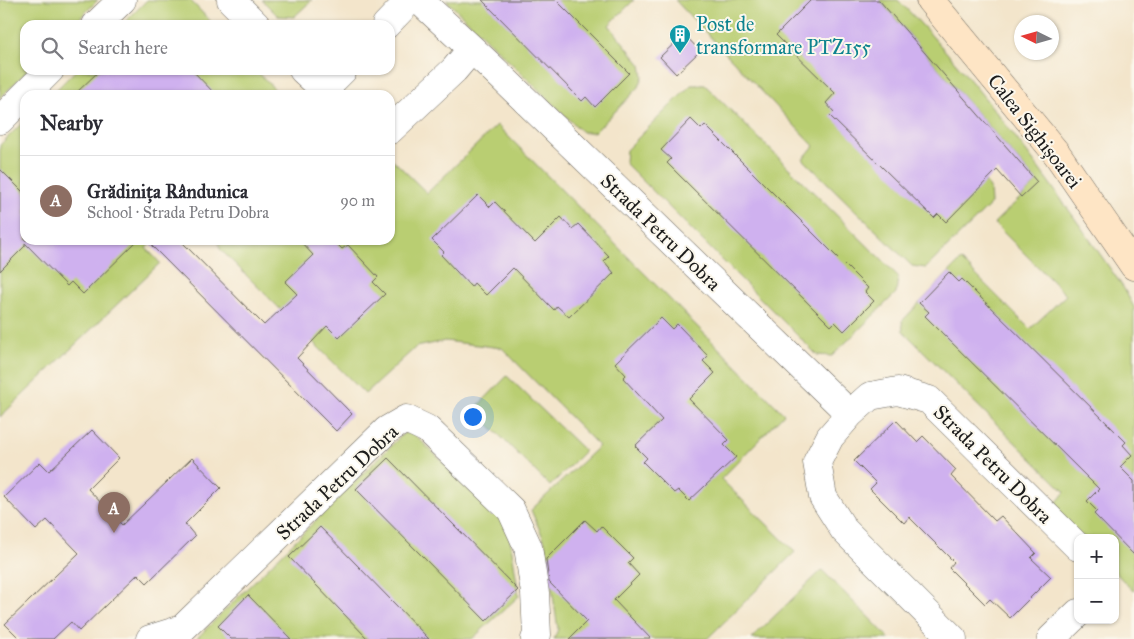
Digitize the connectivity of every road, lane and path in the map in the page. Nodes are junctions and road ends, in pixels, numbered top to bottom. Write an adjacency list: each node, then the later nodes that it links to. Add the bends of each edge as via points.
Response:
1 (122, 0): 6 (street)
2 (231, 0): 7 (street)
3 (410, 0): 8 (street)
4 (419, 0): 9 (street, Strada Petru Dobra)
5 (930, 0): 19 (main road, Calea Sighișoarei, via 1056,154)
6 (101, 20)
7 (251, 20)
8 (391, 20)
9 (471, 50): 18 (street); 20 (street, Strada Petru Dobra)
10 (45, 75): 13 (street)
11 (308, 75): 14 (street)
12 (339, 75): 15 (street)
13 (30, 90)
14 (325, 90)
15 (328, 90)
16 (20, 100): 17 (street)
17 (0, 120)
18 (395, 125)
19 (1134, 266)
20 (850, 414): 21 (street, Strada Petru Dobra, via 870,396 898,391 929,400); 25 (street, Strada Petru Dobra, via 830,437 817,462 823,497 844,530)
21 (1074, 543)
22 (1074, 617): 26 (street)
23 (150, 639): 24 (street, Strada Petru Dobra, via 182,629 387,430 406,419 427,429 511,510 528,547 536,592)
24 (535, 639)
25 (953, 639)
26 (1051, 639)

